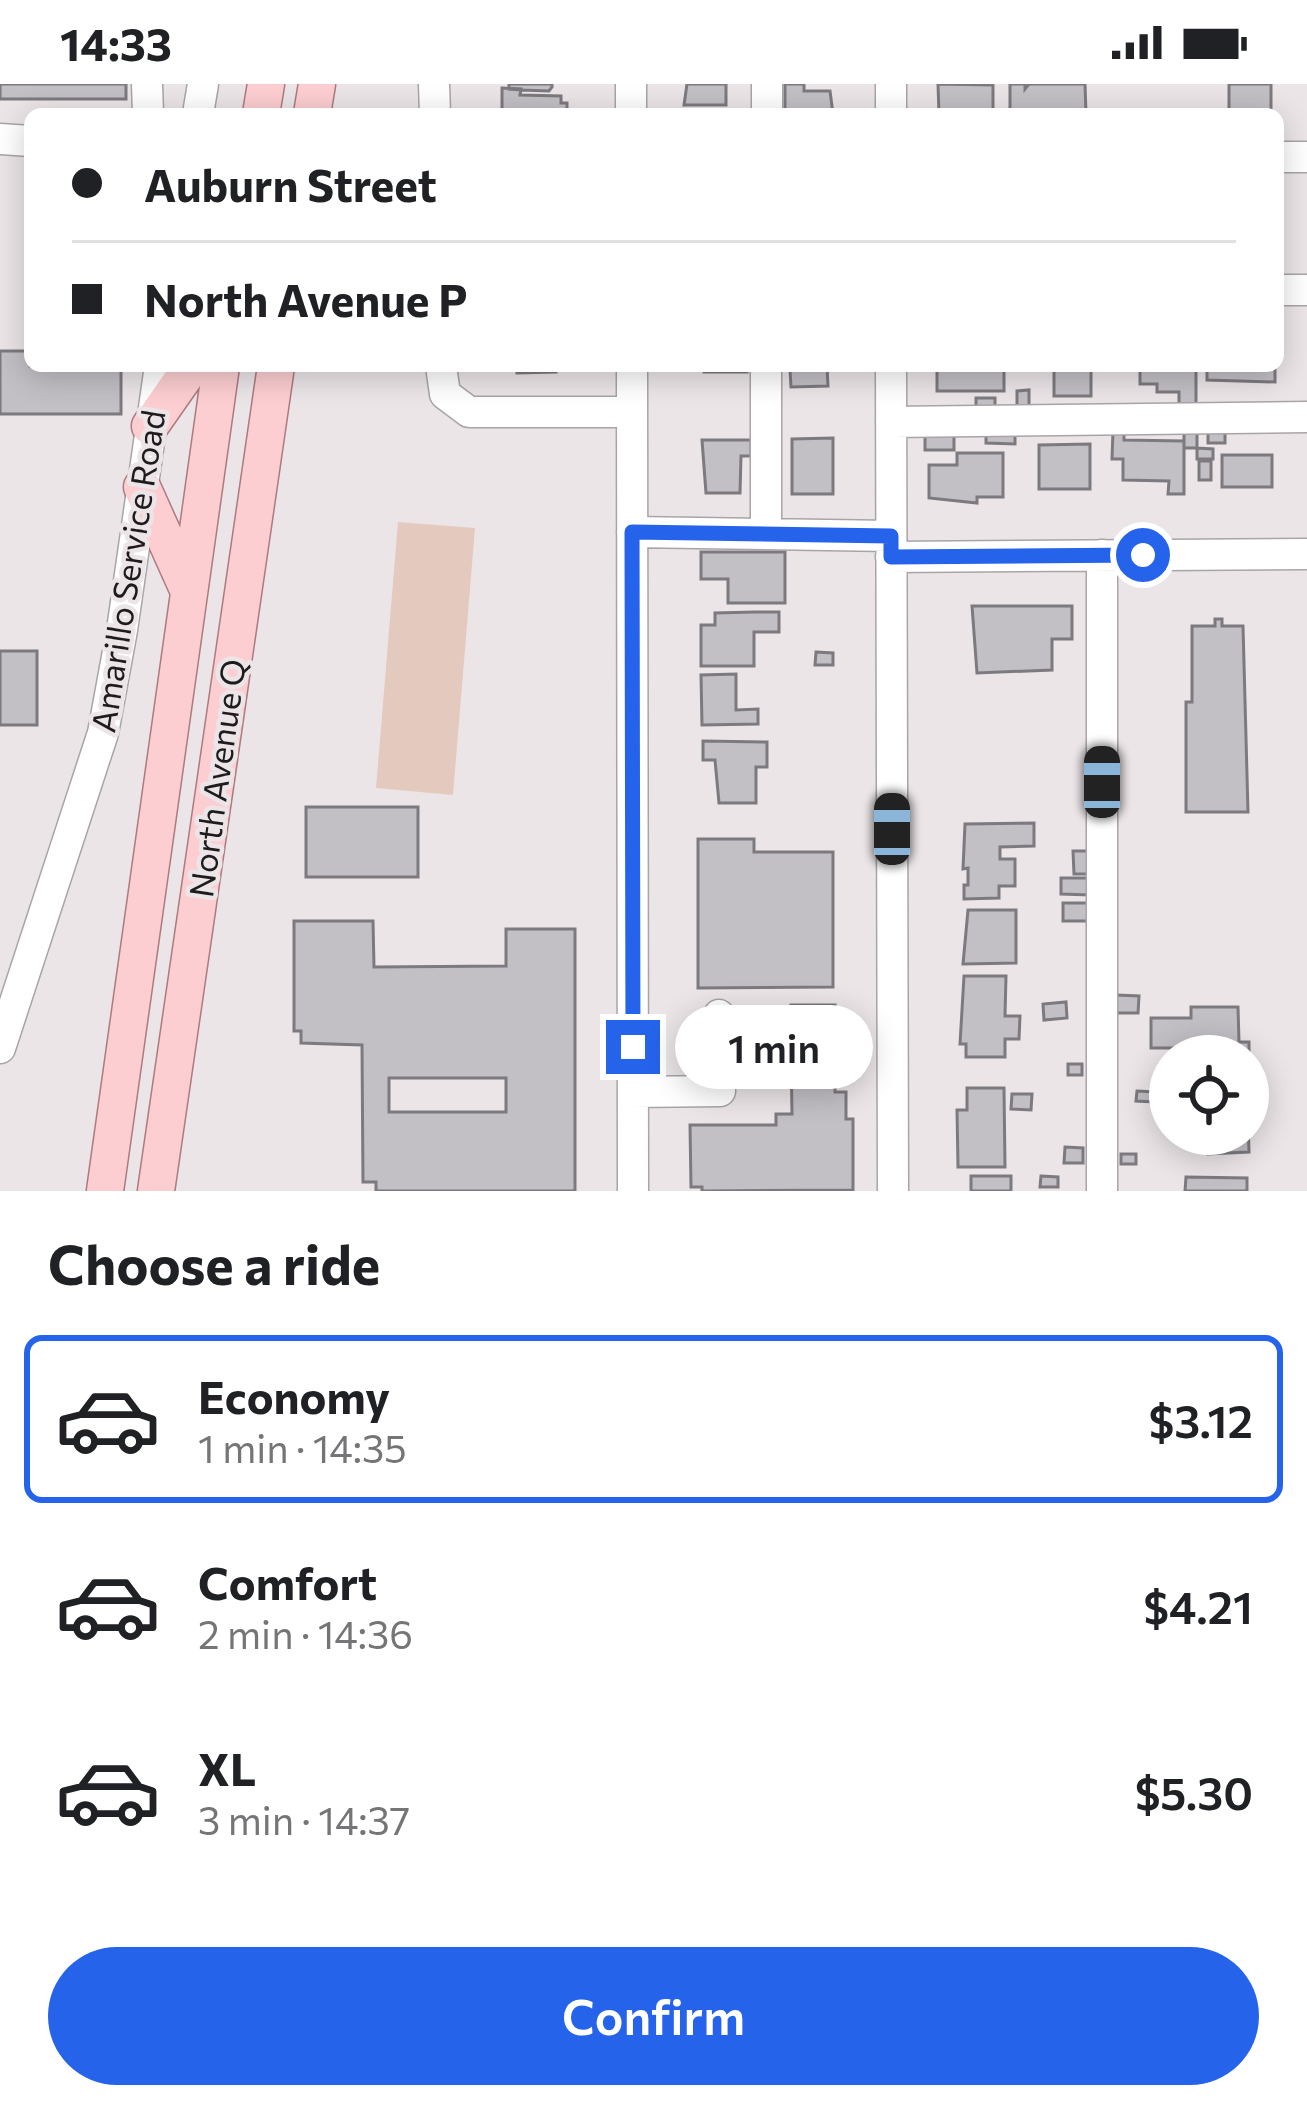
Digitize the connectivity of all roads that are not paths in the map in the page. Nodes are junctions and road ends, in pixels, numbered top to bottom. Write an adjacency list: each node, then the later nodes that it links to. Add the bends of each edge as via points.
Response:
1 (159, 372): 12 (street, Amarillo Service Road)
2 (189, 372): 12 (main road)
3 (220, 372): 19 (main road, North Avenue Q)
4 (275, 372): 24 (main road, North Avenue Q)
5 (442, 372): 9 (street, via 445,394 469,412)
6 (632, 372): 9 (street)
7 (766, 372): 15 (street)
8 (891, 372): 11 (street)
9 (632, 412): 14 (street)
10 (1307, 417): 11 (street)
11 (891, 422): 16 (street)
12 (150, 426): 13 (street, Amarillo Service Road)
13 (142, 487): 19 (main road); 21 (street, Amarillo Service Road, via 103,733)
14 (632, 532): 15 (street); 22 (street)
15 (766, 534): 16 (street)
16 (891, 546): 18 (street); 26 (street)
17 (1307, 554): 18 (street)
18 (1102, 555): 27 (street)
19 (188, 588): 23 (main road, North Avenue Q)
20 (719, 1015): 22 (street, via 719,1091)
21 (0, 1048)
22 (633, 1092): 25 (street)
23 (106, 1184)
24 (157, 1185)
25 (633, 1191)
26 (893, 1191)
27 (1102, 1191)

